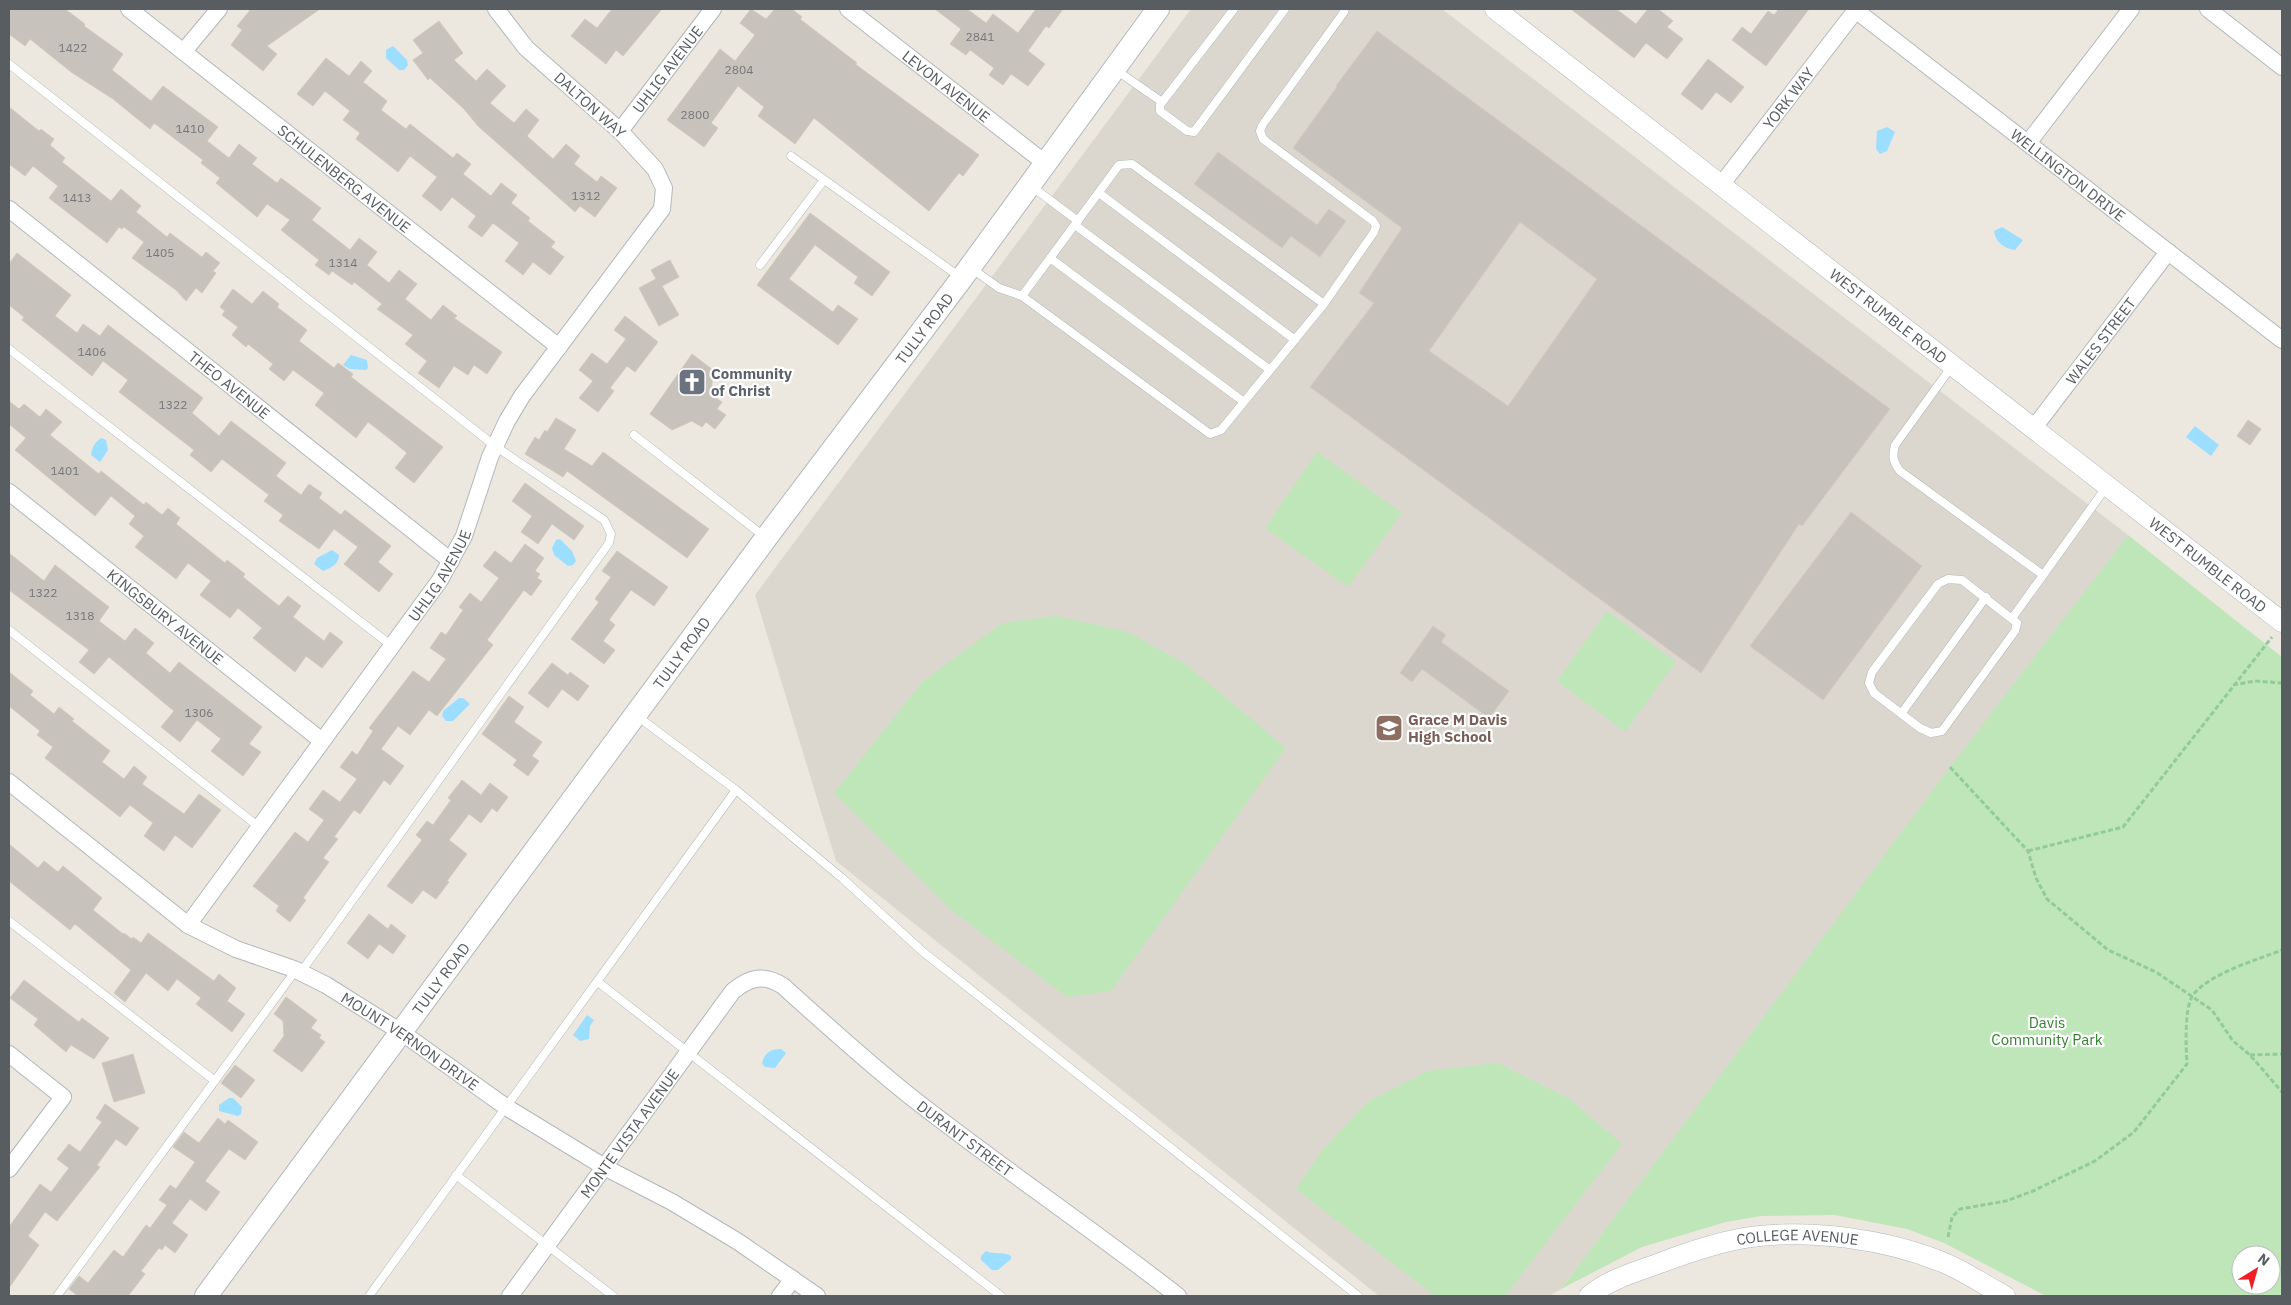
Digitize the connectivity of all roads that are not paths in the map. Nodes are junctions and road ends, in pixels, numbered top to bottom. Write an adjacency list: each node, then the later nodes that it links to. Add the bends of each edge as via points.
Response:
1 (128, 9): 14 (street, SCHULENBERG AVENUE)
2 (219, 9): 14 (street)
3 (496, 9): 19 (street, DALTON WAY, via 526,48)
4 (713, 9): 19 (street, UHLIG AVENUE)
5 (848, 9): 22 (street, LEVON AVENUE)
6 (1158, 9): 17 (main road, TULLY ROAD)
7 (1234, 9): 18 (lane)
8 (1285, 9): 18 (lane, via 1194,132 1187,131 1160,111)
9 (1495, 9): 25 (street, WEST RUMBLE ROAD)
10 (1855, 9): 20 (street, WELLINGTON DRIVE); 25 (street, YORK WAY)
11 (2131, 9): 20 (street)
12 (2208, 9): 16 (street)
13 (1343, 10): 35 (lane, via 1260,131 1263,139 1376,226)
14 (184, 51): 38 (street, SCHULENBERG AVENUE)
15 (9, 64): 45 (lane)
16 (2282, 67)
17 (1114, 69): 18 (lane); 22 (main road, TULLY ROAD)
18 (1162, 102)
19 (620, 131): 28 (street, DALTON WAY, via 655,169 664,188)
20 (2028, 143): 30 (street, WELLINGTON DRIVE)
21 (791, 156): 23 (lane)
22 (1045, 163): 24 (main road, TULLY ROAD)
23 (824, 180): 32 (lane); 33 (lane)
24 (1030, 184): 29 (lane); 33 (main road, TULLY ROAD)
25 (1721, 185): 40 (street, WEST RUMBLE ROAD)
26 (1099, 193): 29 (lane); 35 (lane, via 1119,165 1132,164); 36 (lane)
27 (9, 209): 49 (street, THEO AVENUE)
28 (662, 209): 38 (street, UHLIG AVENUE)
29 (1076, 223): 31 (lane); 41 (lane)
30 (2168, 252): 37 (street, WELLINGTON DRIVE); 43 (street, WALES STREET)
31 (1050, 258): 34 (lane); 42 (lane)
32 (760, 265)
33 (966, 272): 34 (lane); 48 (main road, TULLY ROAD)
34 (1022, 296): 42 (lane, via 1210,434 1221,430)
35 (1324, 304): 36 (lane)
36 (1295, 340): 41 (lane)
37 (2282, 340)
38 (559, 347): 45 (street, UHLIG AVENUE, via 522,396)
39 (9, 348): 55 (lane)
40 (1952, 366): 43 (street, WEST RUMBLE ROAD); 50 (lane, via 1895,445 1892,454 1894,464)
41 (1270, 370): 42 (lane)
42 (1244, 402)
43 (2033, 429): 46 (street, WEST RUMBLE ROAD)
44 (634, 435): 48 (lane)
45 (495, 446): 49 (street, UHLIG AVENUE, via 464,536); 64 (lane, via 604,520 612,534 609,543)
46 (2107, 486): 50 (lane); 53 (street, WEST RUMBLE ROAD)
47 (9, 492): 58 (street, KINGSBURY AVENUE)
48 (766, 538): 56 (main road, TULLY ROAD)
49 (451, 561): 55 (street, UHLIG AVENUE)
50 (2043, 575): 52 (lane)
51 (1986, 597): 52 (lane); 57 (lane); 57 (lane, via 1962,580 1948,579 1938,584 1872,672 1869,683 1874,693)
52 (2013, 617): 57 (lane, via 2018,623 2015,631 1942,731 1920,728)
53 (2279, 628)
54 (9, 630): 61 (lane)
55 (392, 646): 58 (street, UHLIG AVENUE)
56 (636, 714): 60 (lane); 67 (main road, TULLY ROAD)
57 (1901, 714)
58 (322, 741): 61 (street, UHLIG AVENUE)
59 (9, 782): 63 (street, MOUNT VERNON DRIVE)
60 (736, 790): 66 (lane); 86 (lane, via 842,878 922,951)
61 (259, 828): 63 (street, UHLIG AVENUE)
62 (9, 921): 70 (lane)
63 (188, 925): 64 (street, MOUNT VERNON DRIVE, via 236,950)
64 (299, 971): 67 (street, MOUNT VERNON DRIVE, via 326,984); 70 (lane)
65 (758, 978): 68 (street, MONTE VISTA AVENUE, via 733,991); 85 (street, DURANT STREET, via 773,980 783,986 910,1096)
66 (598, 982): 68 (lane); 71 (lane)
67 (401, 1032): 71 (street, MOUNT VERNON DRIVE); 78 (main road, TULLY ROAD)
68 (689, 1052): 72 (street, MONTE VISTA AVENUE); 84 (lane)
69 (9, 1054): 73 (street, via 63,1097)
70 (215, 1080): 77 (lane)
71 (506, 1107): 72 (street, MOUNT VERNON DRIVE); 74 (lane)
72 (606, 1168): 75 (street, MONTE VISTA AVENUE); 76 (street, MOUNT VERNON DRIVE, via 672,1202)
73 (9, 1169)
74 (456, 1176): 75 (lane); 79 (lane)
75 (548, 1245): 80 (street, MONTE VISTA AVENUE); 81 (lane)
76 (793, 1279): 82 (street); 83 (street, MOUNT VERNON DRIVE)
77 (57, 1296)
78 (206, 1296)
79 (369, 1296)
80 (510, 1296)
81 (613, 1296)
82 (780, 1296)
83 (817, 1296)
84 (1001, 1296)
85 (1178, 1296)
86 (1358, 1296)
87 (1589, 1296): 88 (street, COLLEGE AVENUE, via 1601,1286 1686,1253 1750,1237 1795,1234 1874,1242 1911,1252 1942,1262)
88 (2005, 1296)

